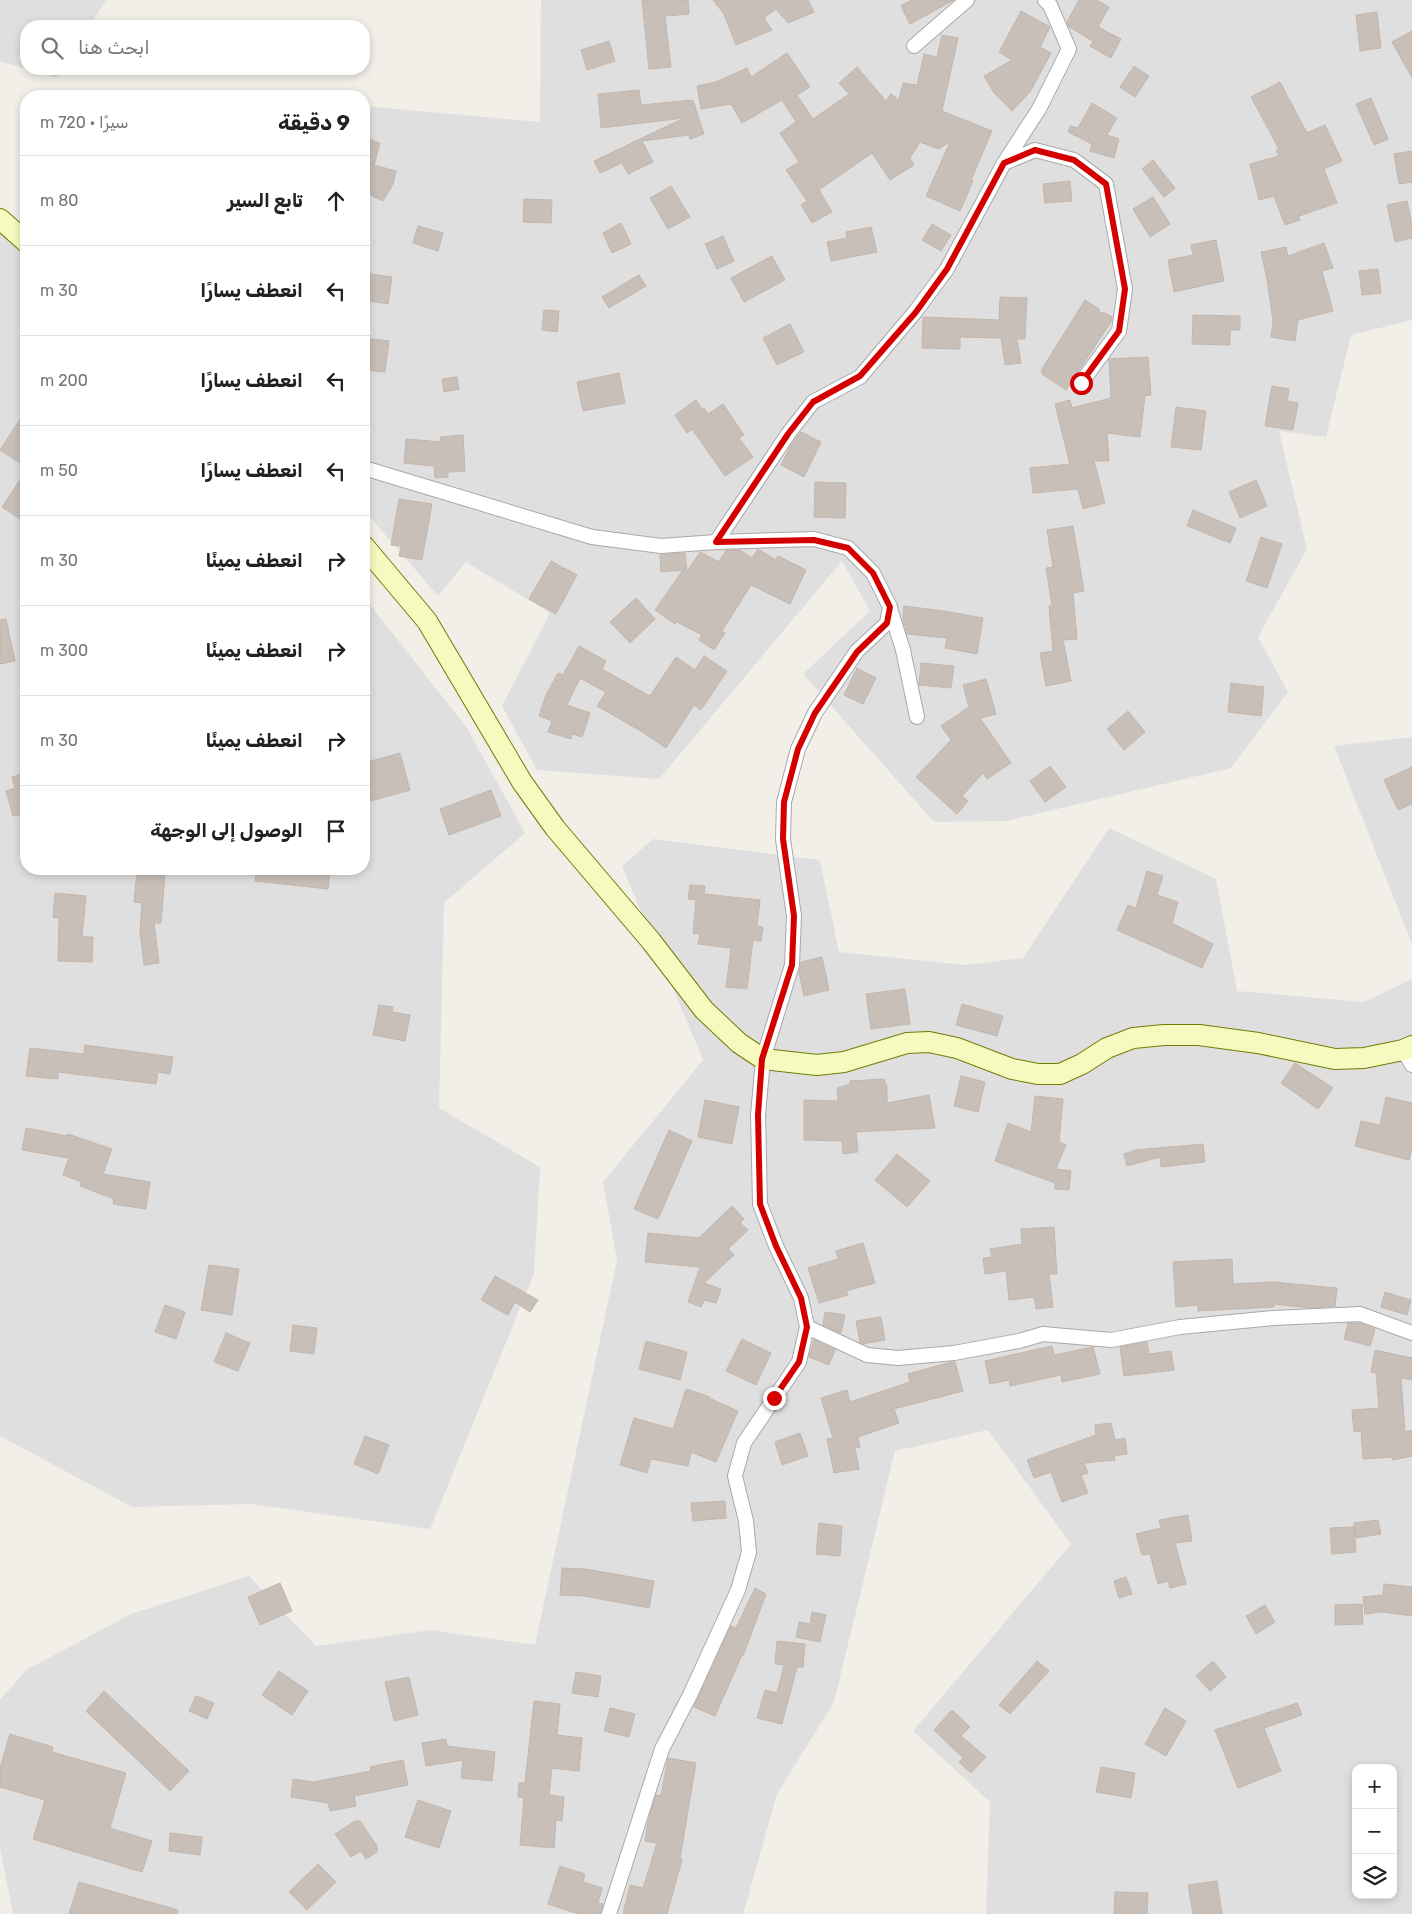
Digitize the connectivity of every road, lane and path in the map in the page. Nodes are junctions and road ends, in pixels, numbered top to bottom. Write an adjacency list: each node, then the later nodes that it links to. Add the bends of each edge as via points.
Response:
1 (967, 0): 3 (street)
2 (1045, 0): 4 (street, via 1070,49 1039,109)
3 (914, 46)
4 (1004, 163): 7 (street, via 1035,150 1074,160 1106,184 1125,289 1119,331); 9 (street, via 947,269 916,312 860,376 813,402)
5 (0, 219): 6 (main road)
6 (20, 237)
7 (1081, 383)
8 (370, 470): 9 (street, via 592,537 661,546)
9 (716, 542): 11 (street, via 814,540 848,548 873,573)
10 (370, 553): 14 (main road, via 427,621 522,782 555,828 651,941 704,1010 739,1043)
11 (890, 607): 12 (street); 14 (street, via 887,623 857,652 815,713 798,749 784,802 783,839 794,916 792,965)
12 (917, 717)
13 (1409, 1054): 14 (main road, via 1335,1059 1258,1043 1199,1035 1164,1035 1133,1038 1107,1048 1060,1074 1012,1069 957,1048 929,1042 907,1043 844,1062 817,1065)
14 (762, 1059): 15 (street, via 758,1115 760,1204 801,1298)
15 (807, 1327): 16 (street, via 867,1355 898,1358 954,1353 1043,1334 1111,1340 1180,1326 1273,1318 1360,1314); 17 (street, via 799,1362 744,1443 735,1476 746,1521 749,1552 745,1567 734,1599 662,1749)
16 (1412, 1333)
17 (609, 1914)

